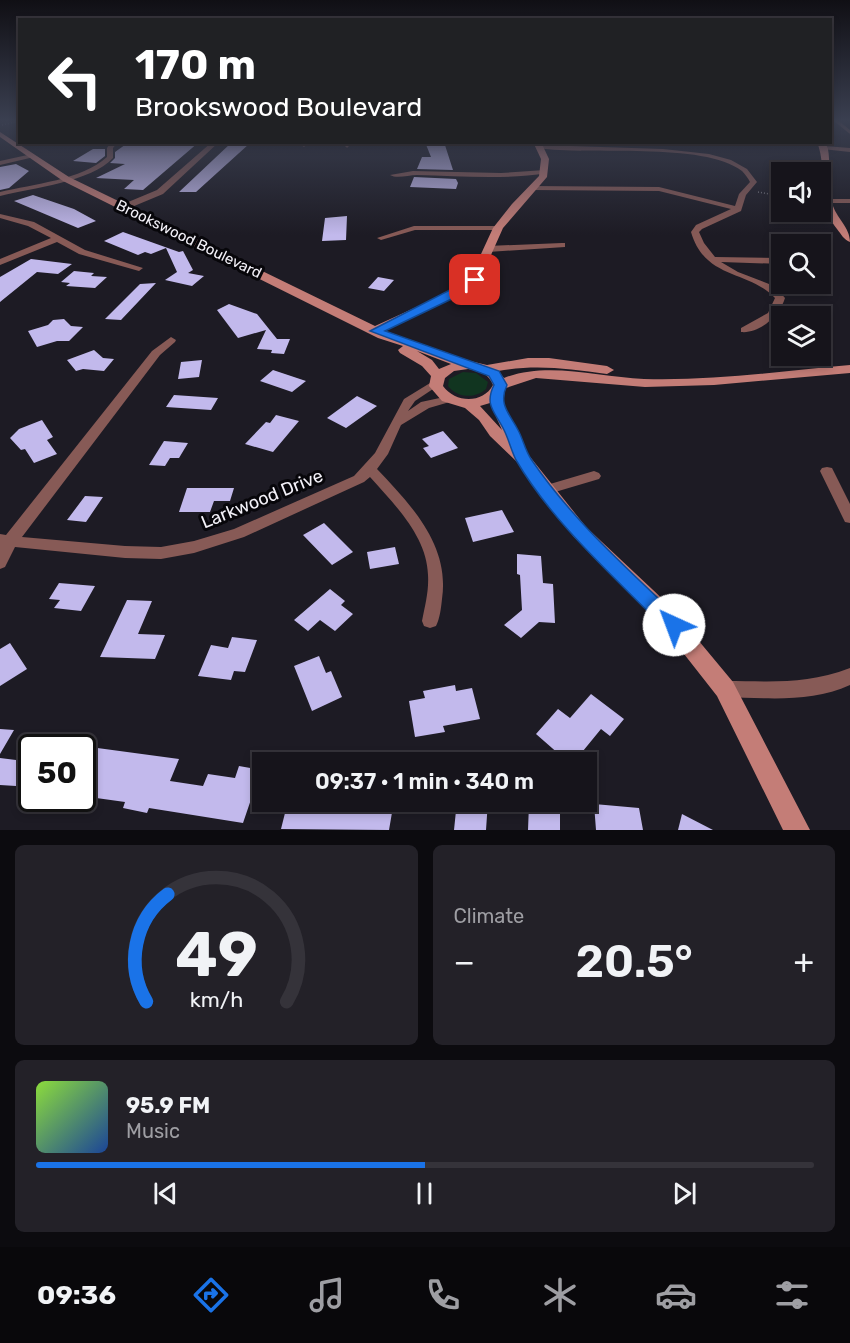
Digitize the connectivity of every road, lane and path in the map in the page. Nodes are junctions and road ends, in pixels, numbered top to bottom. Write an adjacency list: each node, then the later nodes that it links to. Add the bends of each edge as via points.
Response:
1 (24, 158): 7 (street)
2 (35, 158): 10 (main road, Brookswood Boulevard)
3 (110, 158): 10 (street, via 93,170)
4 (198, 158): 17 (street, via 160,192)
5 (544, 158): 8 (main road)
6 (711, 158): 12 (street, via 746,169 754,182)
7 (0, 163)
8 (545, 172): 9 (street); 11 (main road)
9 (393, 176)
10 (66, 178): 13 (street); 17 (main road, Brookswood Boulevard)
11 (532, 188): 18 (street, via 659,189); 21 (main road)
12 (747, 190): 14 (path); 18 (street)
13 (0, 194)
14 (771, 194)
15 (831, 201): 16 (street)
16 (850, 201)
17 (124, 207): 32 (main road, Brookswood Boulevard)
18 (738, 209): 27 (street, via 695,232)
19 (831, 212): 24 (main road)
20 (0, 216): 23 (street, via 31,224)
21 (498, 228): 22 (street, via 414,228); 26 (main road)
22 (381, 238)
23 (57, 239): 29 (street); 30 (street, via 82,252)
24 (850, 239)
25 (562, 245): 26 (street)
26 (488, 249): 32 (main road, via 479,274 469,285)
27 (711, 259): 28 (street); 31 (street, via 780,298 769,319)
28 (771, 261)
29 (0, 262)
30 (139, 268)
31 (745, 330)
32 (379, 333): 34 (main road, Brookswood Boulevard); 37 (main road, Brookswood Boulevard, via 426,363)
33 (171, 340): 49 (street, via 156,353)
34 (468, 365): 35 (main road); 37 (main road, via 450,368)
35 (485, 369): 38 (main road, via 549,362); 39 (main road, via 494,374)
36 (850, 369): 38 (main road)
37 (437, 379): 40 (main road, via 440,394); 42 (street, Larkwood Drive, via 406,403)
38 (672, 382): 39 (main road, via 536,374 522,376)
39 (498, 390): 41 (main road, via 486,400); 43 (main road, via 498,408)
40 (449, 399): 41 (main road); 42 (street, via 425,405)
41 (468, 403): 43 (main road)
42 (398, 422): 44 (street, Larkwood Drive)
43 (522, 458): 47 (main road)
44 (371, 470): 49 (street, Larkwood Drive, via 239,533 194,547 125,552); 51 (street, via 425,537 435,562 436,592)
45 (827, 471): 48 (street)
46 (594, 476): 47 (street)
47 (545, 490): 53 (main road, via 580,532 662,612)
48 (850, 518)
49 (5, 541): 50 (street)
50 (0, 563)
51 (430, 621)
52 (850, 676): 53 (street, via 841,682 815,687)
53 (725, 689): 54 (main road)
54 (797, 830)

